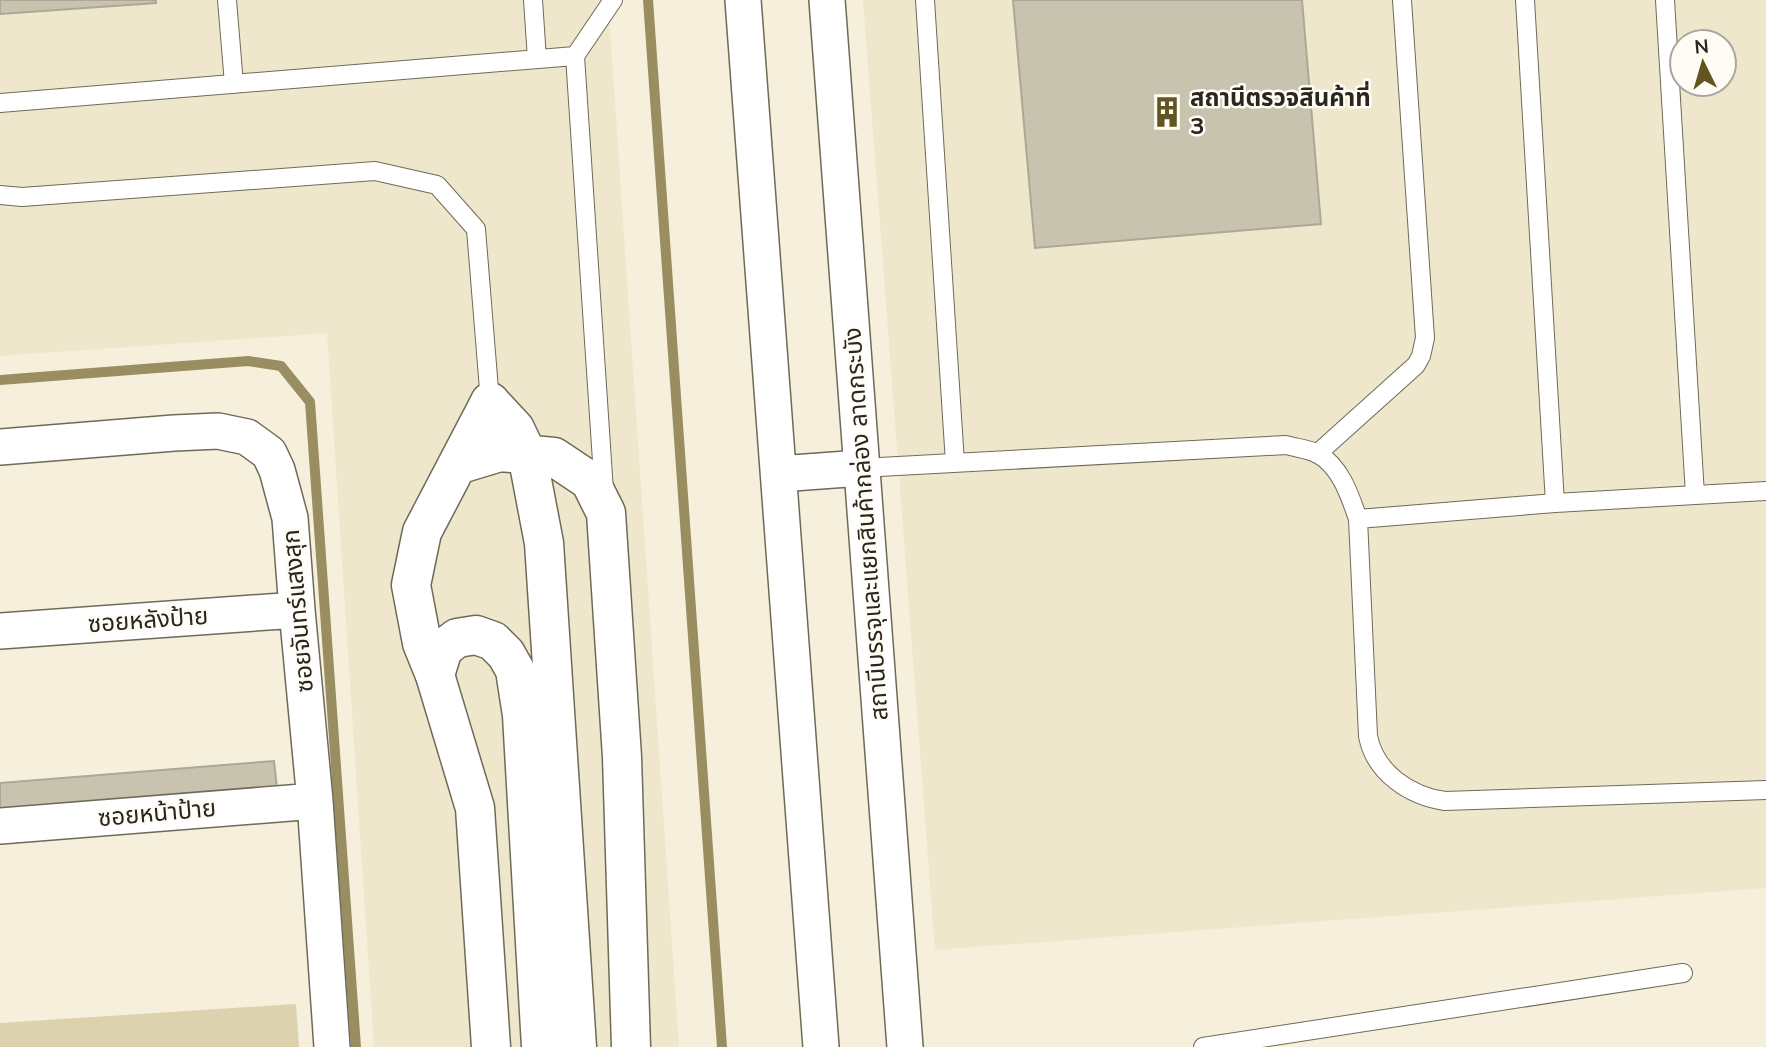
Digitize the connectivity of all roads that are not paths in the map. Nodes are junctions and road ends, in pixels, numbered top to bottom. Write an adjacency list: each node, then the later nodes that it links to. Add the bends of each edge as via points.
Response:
1 (227, 0): 12 (lane)
2 (533, 0): 11 (lane)
3 (613, 0): 10 (lane)
4 (743, 0): 22 (street)
5 (827, 0): 21 (street, สถานีบรรจุและแยกสินค้ากล่อง ลาดกระบัง)
6 (925, 0): 19 (lane)
7 (1402, 0): 18 (lane, via 1426,338 1416,365)
8 (1525, 0): 25 (lane)
9 (1665, 0): 24 (lane)
10 (575, 56): 11 (lane); 26 (lane)
11 (537, 59): 12 (lane)
12 (234, 84): 13 (lane)
13 (0, 103)
14 (0, 195): 15 (lane, via 375,172 437,185 476,229)
15 (490, 402): 17 (main road, via 515,429); 20 (main road)
16 (0, 447): 28 (street, ซอยจันทร์แสงสุก, via 218,431 247,438 269,453 277,470 290,518)
17 (527, 454): 20 (main road, via 500,452); 26 (main road, via 554,457 590,481); 38 (main road, via 544,543)
18 (1317, 454): 19 (lane, via 1286,445); 27 (lane, via 1334,468)
19 (956, 463): 21 (lane)
20 (457, 465): 30 (main road, via 422,532 411,585 422,643)
21 (861, 468): 22 (street); 41 (street, สถานีบรรจุและแยกสินค้ากล่อง ลาดกระบัง)
22 (779, 474): 40 (street)
23 (1766, 491): 24 (lane)
24 (1695, 495): 25 (lane)
25 (1555, 503): 27 (lane)
26 (606, 513): 39 (main road, via 622,757)
27 (1358, 519): 31 (lane, via 1368,736 1370,748 1394,780 1445,801)
28 (296, 610): 29 (street, ซอยหลังป้าย); 32 (street, ซอยจันทร์แสงสุก)
29 (0, 631)
30 (435, 675): 36 (main road, via 475,808); 37 (main road, via 443,649 457,638 476,635 493,641 515,670 522,715)
31 (1766, 790)
32 (315, 801): 33 (street, ซอยหน้าป้าย); 35 (street, ซอยจันทร์แสงสุก)
33 (0, 826)
34 (1683, 973): 42 (lane)
35 (332, 1047)
36 (491, 1047)
37 (541, 1047)
38 (577, 1047)
39 (631, 1047)
40 (821, 1047)
41 (905, 1047)
42 (1203, 1047)

